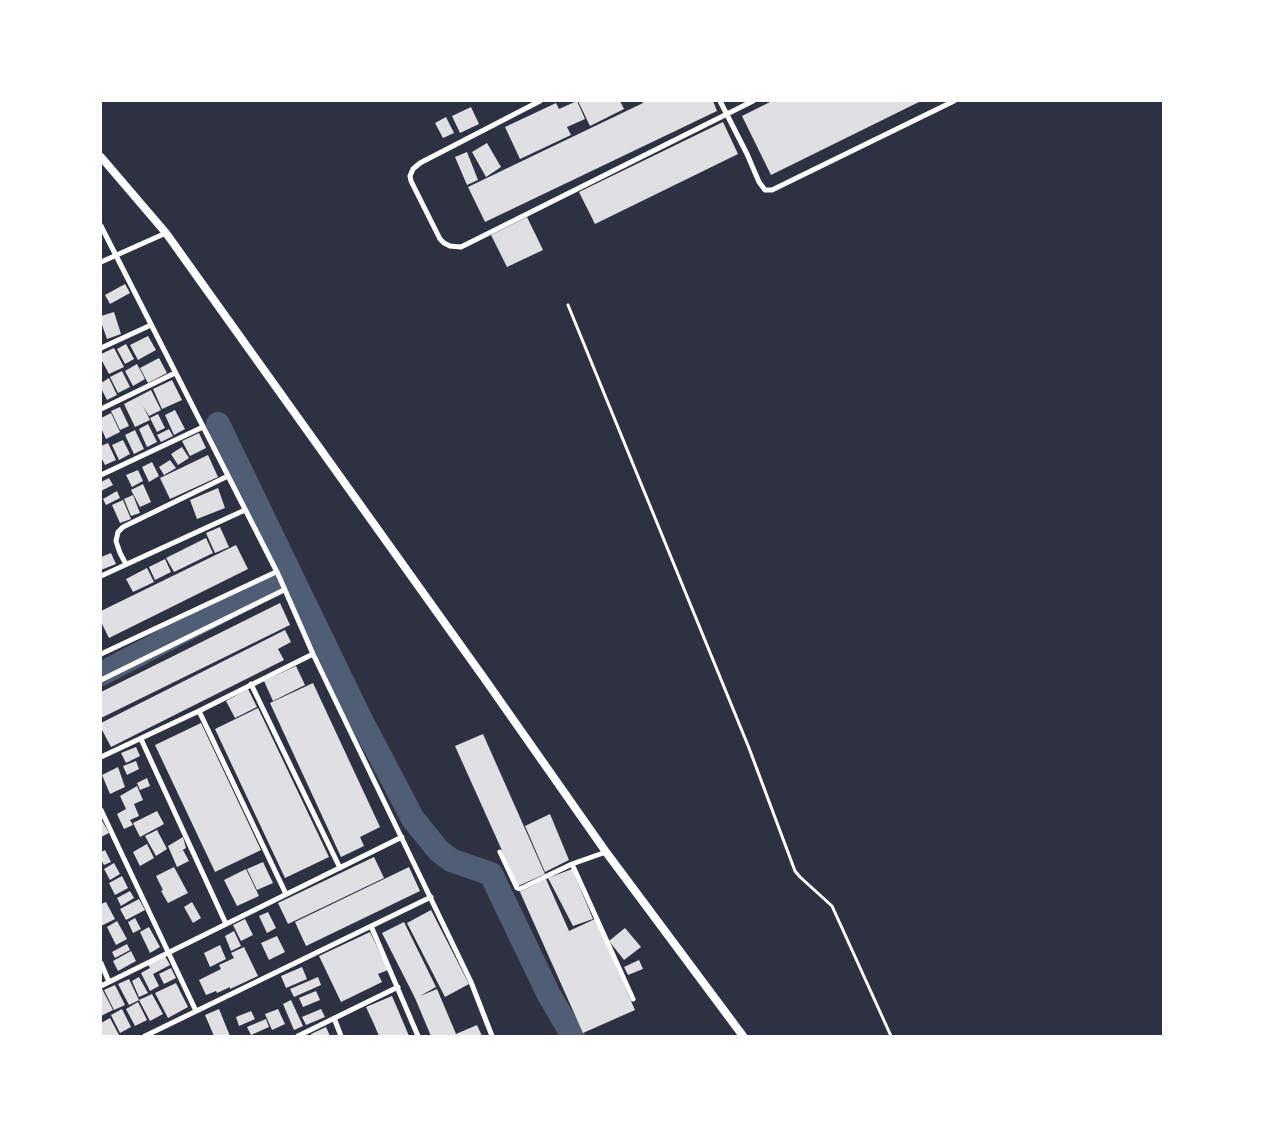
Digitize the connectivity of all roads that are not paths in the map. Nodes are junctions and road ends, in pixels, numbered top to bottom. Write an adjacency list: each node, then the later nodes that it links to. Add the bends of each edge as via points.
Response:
1 (540, 101): 5 (street, via 426,159 413,169 411,181 440,239 450,246 461,247)
2 (720, 101): 5 (street)
3 (753, 101): 5 (street)
4 (954, 101): 5 (street, via 772,190 765,190 758,182)
5 (727, 114)
6 (101, 157): 8 (street)
7 (101, 226): 9 (street)
8 (166, 234): 9 (street); 34 (street)
9 (120, 253): 10 (street); 12 (street)
10 (101, 262)
11 (568, 305): 55 (lane, via 749,748 795,871 832,906)
12 (151, 325): 13 (street); 14 (street)
13 (101, 348)
14 (175, 373): 15 (street); 16 (street)
15 (101, 409)
16 (203, 427): 17 (street); 18 (street)
17 (101, 475)
18 (228, 476): 19 (street); 20 (street, via 123,527 116,541)
19 (245, 510): 20 (street); 21 (street)
20 (126, 564): 22 (street)
21 (277, 573): 23 (street); 24 (street)
22 (101, 576)
23 (283, 588): 25 (street); 26 (street)
24 (102, 653)
25 (312, 654): 27 (street); 32 (street)
26 (101, 680)
27 (251, 684): 28 (street); 36 (street)
28 (199, 711): 29 (street); 37 (street)
29 (140, 739): 30 (street); 39 (street)
30 (101, 757)
31 (101, 810): 41 (street)
32 (402, 837): 36 (street); 38 (street)
33 (500, 852): 35 (street, via 520,889)
34 (606, 852): 35 (street); 54 (street)
35 (572, 864): 46 (street)
36 (340, 868): 37 (street)
37 (286, 894): 39 (street)
38 (431, 897): 40 (street); 53 (street)
39 (226, 924): 41 (street)
40 (370, 926): 45 (street); 47 (street)
41 (168, 953): 43 (street); 47 (street)
42 (101, 963): 43 (street)
43 (109, 982): 44 (street)
44 (101, 986)
45 (398, 987): 48 (street); 52 (street)
46 (633, 999)
47 (196, 1011): 49 (street)
48 (334, 1018): 50 (street); 51 (street)
49 (146, 1036)
50 (298, 1036)
51 (341, 1036)
52 (418, 1036)
53 (492, 1036)
54 (743, 1036)
55 (891, 1036)

